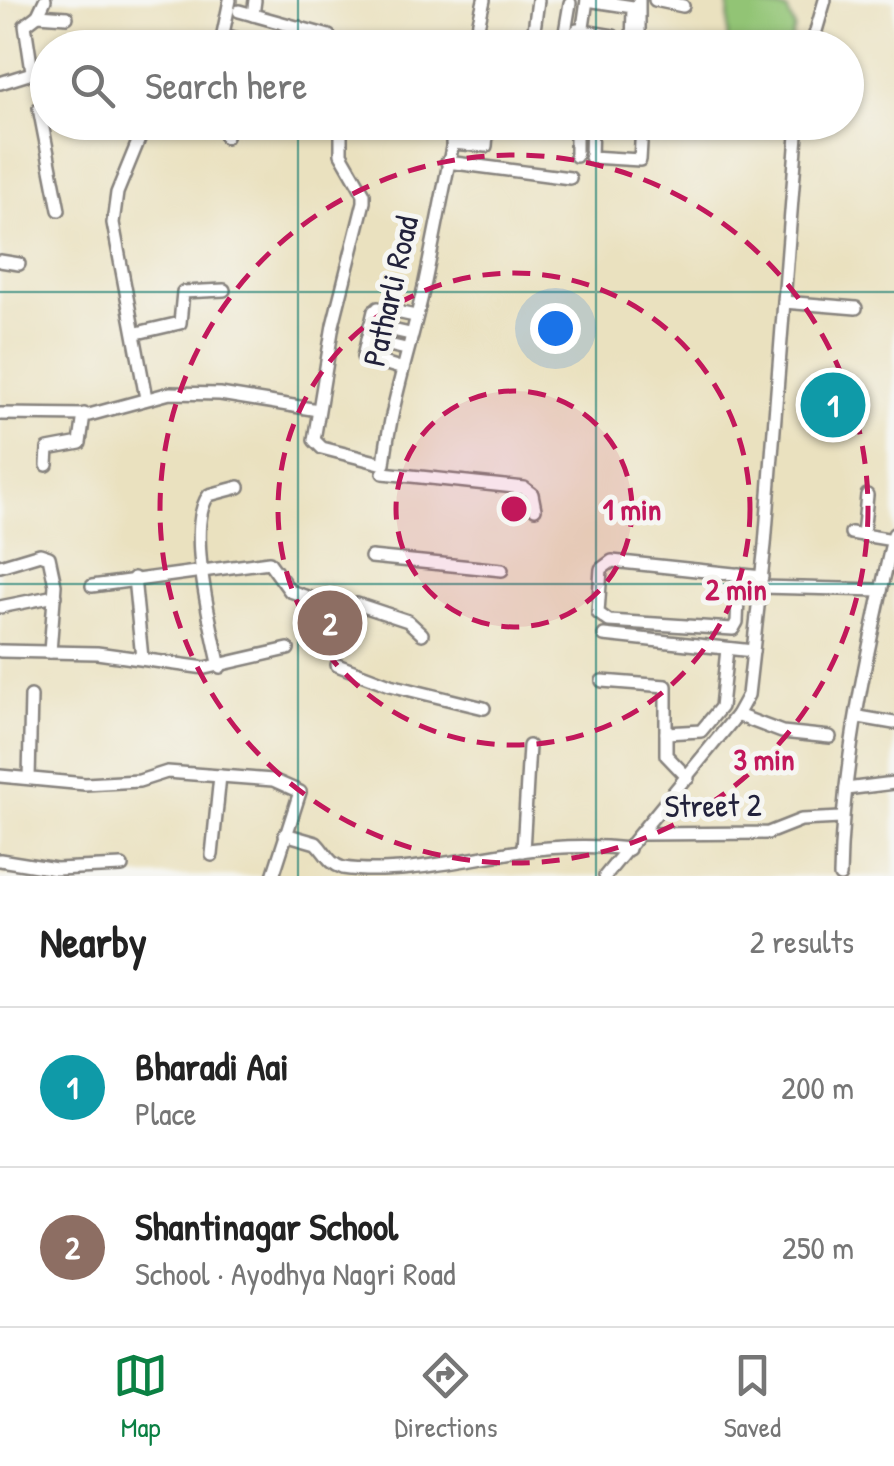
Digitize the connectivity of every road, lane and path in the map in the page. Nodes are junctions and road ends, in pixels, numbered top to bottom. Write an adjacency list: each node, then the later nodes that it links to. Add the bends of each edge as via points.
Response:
1 (44, 0): 13 (street)
2 (230, 0): 18 (street)
3 (255, 0): 14 (street)
4 (484, 0): 21 (street)
5 (538, 0): 22 (street)
6 (587, 0): 17 (street); 27 (street, via 633,7)
7 (639, 0): 28 (street)
8 (655, 0): 11 (street)
9 (826, 0): 29 (street)
10 (574, 2): 17 (street)
11 (683, 6)
12 (239, 11): 14 (street)
13 (38, 15): 15 (street); 30 (street, via 24,24)
14 (253, 15): 16 (street)
15 (67, 18)
16 (299, 27): 19 (street); 20 (street)
17 (574, 27): 23 (street); 24 (street); 25 (street); 26 (street)
18 (224, 30)
19 (298, 30)
20 (309, 30)
21 (478, 30)
22 (534, 30)
23 (572, 30)
24 (573, 30)
25 (575, 30)
26 (587, 30)
27 (632, 30)
28 (638, 30)
29 (817, 30)
30 (30, 60)
31 (30, 73): 32 (street)
32 (0, 83)
33 (45, 140): 44 (street)
34 (139, 140): 52 (street, via 112,223)
35 (341, 140): 58 (street, via 341,154 364,202)
36 (453, 140): 42 (street, Patharli Road)
37 (576, 140): 41 (street)
38 (592, 140): 39 (street, via 591,157 640,160)
39 (641, 140)
40 (796, 140): 48 (street)
41 (576, 156)
42 (448, 162): 43 (street); 50 (street, Patharli Road)
43 (570, 178)
44 (58, 210)
45 (0, 261): 46 (street)
46 (19, 264)
47 (224, 290): 52 (street, via 183,292 180,323)
48 (784, 302): 49 (street); 73 (street)
49 (856, 308)
50 (415, 316): 51 (street, via 376,309); 53 (street, Patharli Road)
51 (370, 325): 53 (street); 54 (street)
52 (137, 332): 57 (street)
53 (410, 334): 55 (street, Patharli Road)
54 (367, 340): 55 (street); 56 (street, via 364,359)
55 (406, 349): 56 (street, Patharli Road)
56 (400, 368): 62 (street, Patharli Road)
57 (146, 398): 58 (street, via 220,394); 60 (street)
58 (318, 410): 62 (street, via 318,445)
59 (0, 414): 60 (street)
60 (84, 414): 61 (street, via 80,443 48,449)
61 (47, 465)
62 (384, 468): 65 (street, via 524,488)
63 (239, 488): 69 (street, via 205,498)
64 (866, 495): 66 (street, via 857,534)
65 (535, 509)
66 (893, 545): 75 (street)
67 (371, 557): 70 (street)
68 (0, 566): 76 (street, via 49,557)
69 (200, 570): 72 (street); 78 (street, via 269,562 290,591 408,622); 87 (street)
70 (502, 570)
71 (739, 574): 71 (street, via 612,562 601,570 598,613 608,621 732,629 738,622); 73 (street)
72 (134, 578): 74 (street); 85 (street)
73 (761, 582): 75 (street); 82 (street)
74 (92, 586)
75 (881, 590): 92 (street)
76 (54, 596): 77 (street); 84 (street)
77 (0, 608)
78 (422, 634)
79 (604, 635): 81 (street)
80 (288, 649): 87 (street)
81 (727, 649): 82 (street); 94 (street, via 719,712 702,731)
82 (753, 651): 91 (street, via 748,695)
83 (0, 652): 84 (street)
84 (50, 652): 85 (street)
85 (142, 658): 87 (street)
86 (337, 665): 90 (street)
87 (220, 667)
88 (602, 682): 94 (street, via 666,686)
89 (31, 696): 99 (street)
90 (484, 708)
91 (737, 715): 95 (street, via 782,732); 100 (street)
92 (858, 717): 93 (street); 102 (street)
93 (894, 723)
94 (666, 733): 100 (street, via 667,757)
95 (830, 737)
96 (529, 746): 107 (street)
97 (0, 776): 99 (street)
98 (220, 776): 99 (street, via 168,772 85,784); 104 (street, via 273,780 300,792); 108 (street)
99 (29, 778)
100 (688, 778): 105 (street)
101 (894, 783): 102 (street)
102 (846, 789): 103 (street)
103 (841, 818): 105 (street, Street 2, via 801,820 768,833); 114 (street)
104 (286, 834): 111 (street, via 316,843); 112 (street)
105 (643, 834): 106 (street)
106 (629, 848): 107 (street); 113 (street)
107 (523, 851): 111 (street, via 385,875)
108 (212, 855)
109 (0, 860): 110 (street, via 56,869)
110 (122, 866)
111 (346, 873)
112 (274, 876)
113 (605, 876)
114 (840, 876)

